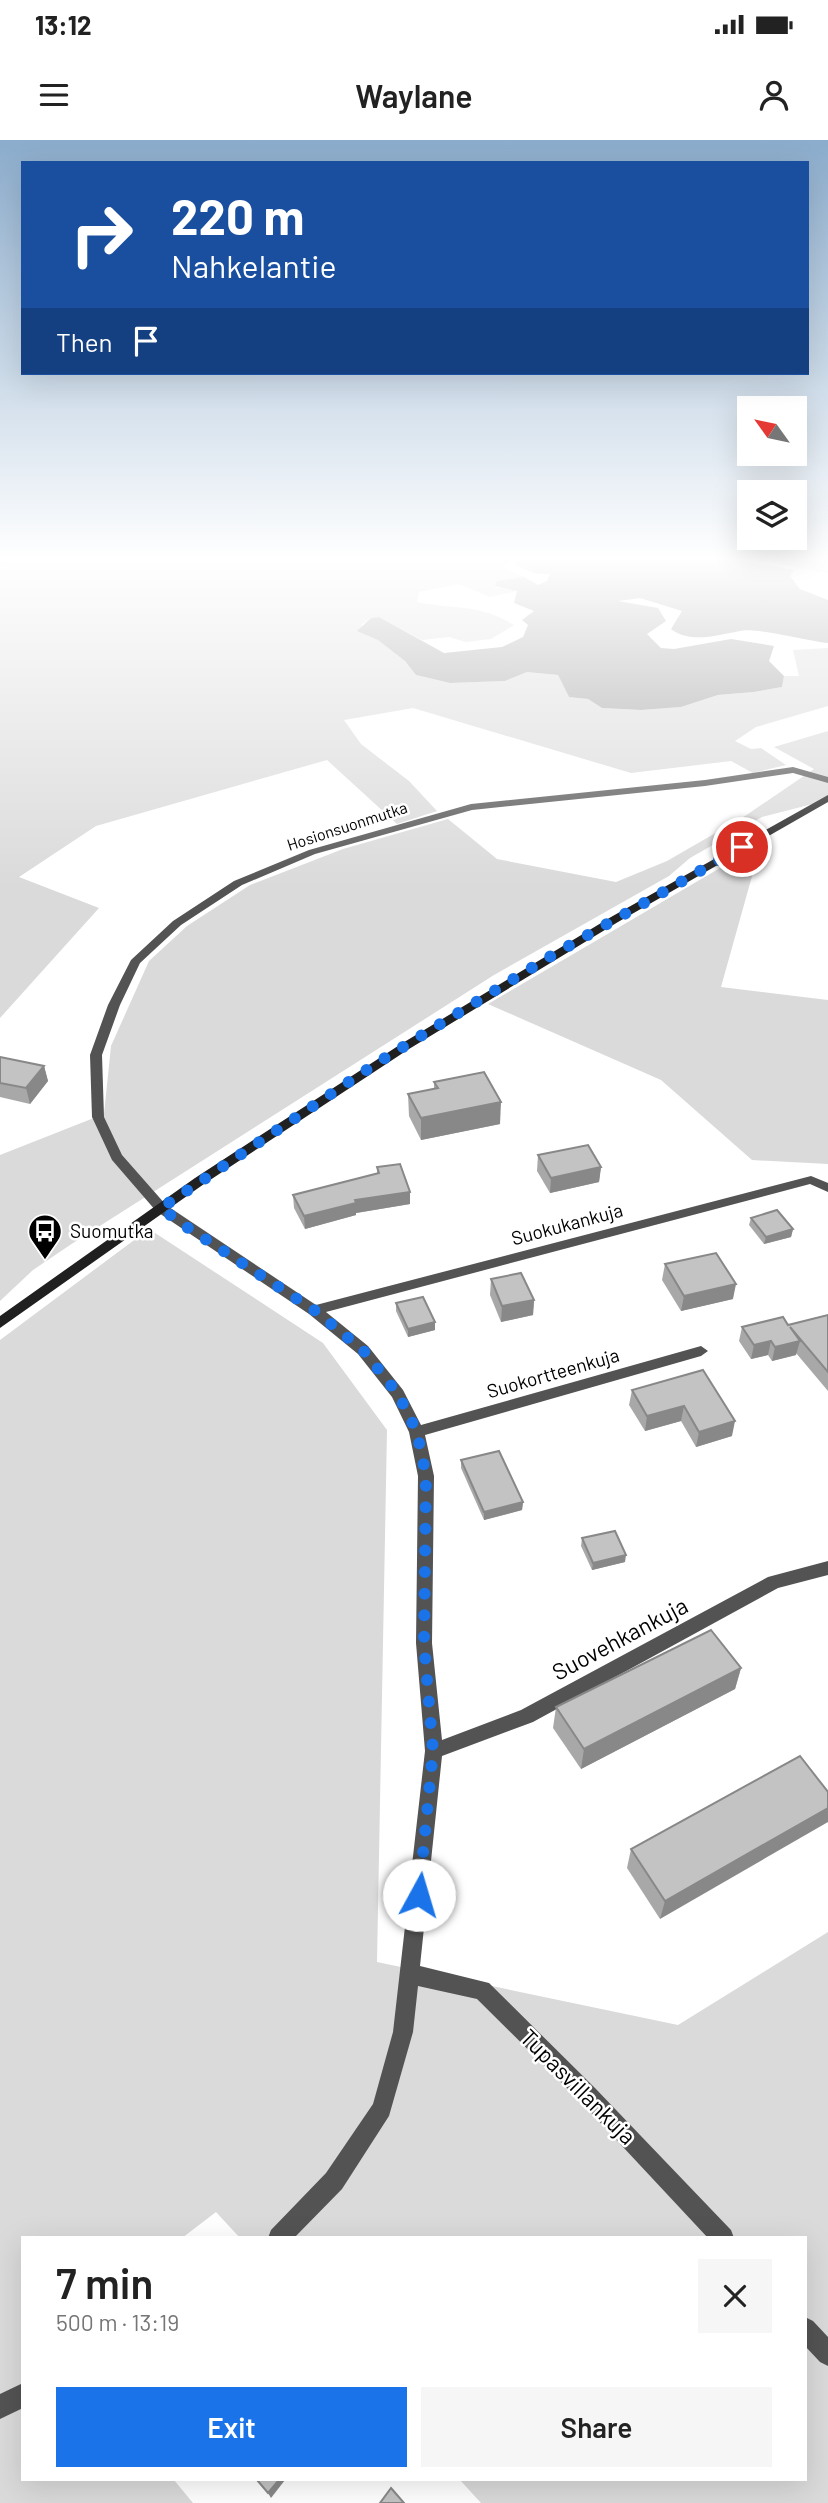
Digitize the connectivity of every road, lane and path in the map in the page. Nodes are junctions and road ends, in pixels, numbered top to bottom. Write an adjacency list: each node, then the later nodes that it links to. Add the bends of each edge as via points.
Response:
1 (828, 780): 4 (street, Hosionsuonmutka, via 793,770 471,807 312,852 239,883 177,923 135,962 96,1055 98,1117 116,1157)
2 (828, 799): 4 (main road, via 551,956 380,1061)
3 (828, 1188): 5 (street, Suokukankuja, via 811,1180)
4 (161, 1208): 5 (street, Hosionsuonmutka); 6 (main road)
5 (314, 1310): 8 (street, Hosionsuonmutka, via 363,1350 398,1394)
6 (0, 1323)
7 (701, 1351): 8 (street, Suokortteenkuja)
8 (417, 1432): 10 (street, Hosionsuonmutka, via 426,1476 424,1643)
9 (828, 1568): 10 (street, Suovehkankuja, via 774,1582 527,1716)
10 (433, 1751): 11 (street, Hosionsuonmutka)
11 (411, 1975): 12 (street, Hosionsuonmutka, via 403,2032 382,2109 334,2181); 13 (street, Tupasvillankuja, via 482,1990 589,2095)
12 (281, 2236)
13 (721, 2236)
14 (807, 2331): 15 (street)
15 (828, 2354)
16 (21, 2396): 17 (street)
17 (0, 2407)

